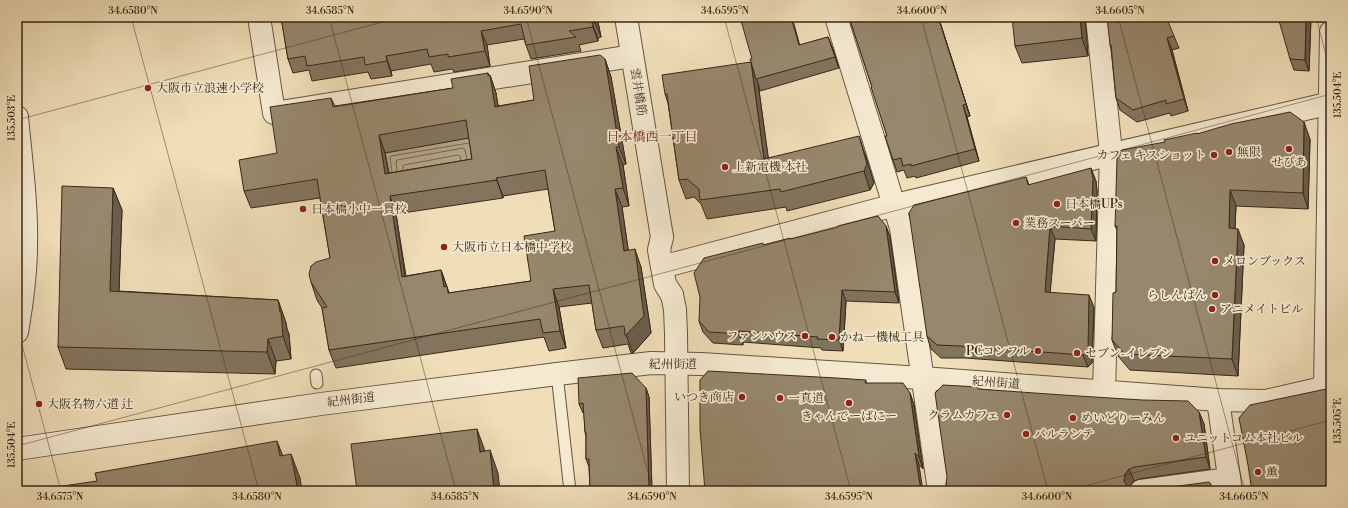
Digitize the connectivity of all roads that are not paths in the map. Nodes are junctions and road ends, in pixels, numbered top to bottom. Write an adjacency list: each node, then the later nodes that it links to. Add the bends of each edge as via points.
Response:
1 (258, 17): 6 (street, via 274,113)
2 (626, 17): 6 (street, 雲井橋筋)
3 (836, 17): 10 (street)
4 (1097, 17): 9 (street)
5 (1331, 32): 7 (street)
6 (632, 56): 11 (street, 雲井橋筋)
7 (1330, 103): 9 (street); 18 (street)
8 (17, 117): 14 (street, via 26,201 26,247)
9 (1111, 153): 10 (street); 19 (street)
10 (895, 205): 12 (street); 17 (street, via 901,228)
11 (662, 237): 12 (street, via 670,248); 13 (street, via 659,250 661,264 665,284)
12 (673, 264): 13 (street, via 675,283)
13 (672, 295): 15 (street, via 675,309)
14 (17, 332)
15 (676, 363): 16 (street, 紀州街道); 17 (street, 紀州街道); 24 (street)
16 (557, 374): 21 (street, 紀州街道, via 321,404); 23 (lane)
17 (922, 378): 19 (street, 紀州街道); 25 (street)
18 (1328, 387): 20 (street, 紀州街道, via 1266,401)
19 (1104, 390): 20 (street, 紀州街道)
20 (1218, 400): 22 (street)
21 (17, 449)
22 (1230, 485): 26 (street)
23 (570, 491)
24 (678, 491)
25 (939, 491)
26 (1141, 491)

